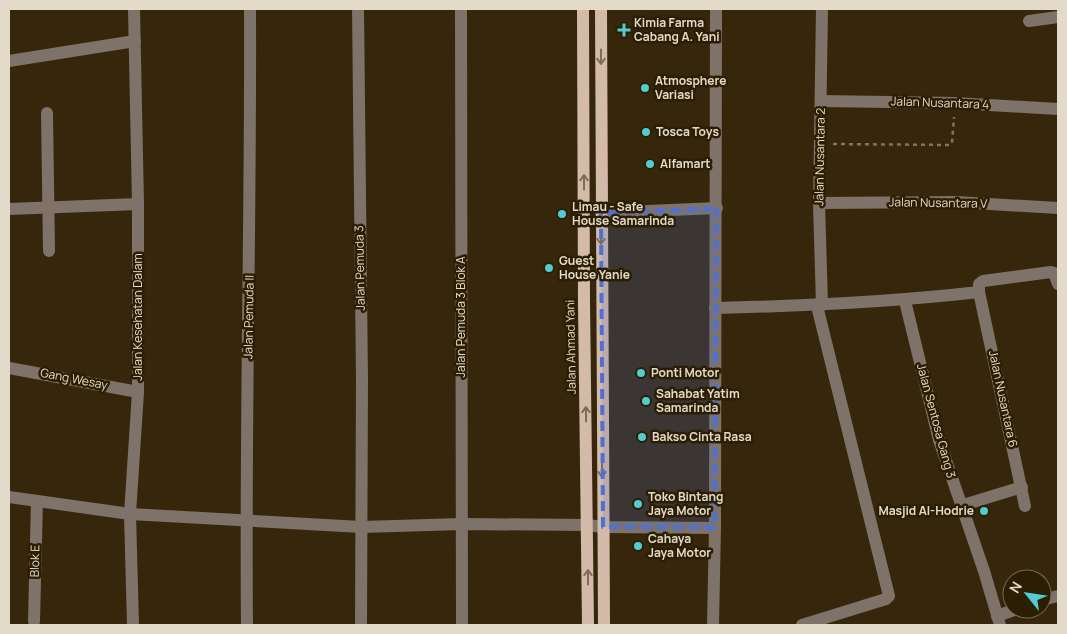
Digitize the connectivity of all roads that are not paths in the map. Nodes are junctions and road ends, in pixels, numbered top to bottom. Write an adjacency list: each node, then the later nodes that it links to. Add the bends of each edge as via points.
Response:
1 (134, 9): 11 (street, Jalan Kesehatan Dalam)
2 (250, 9): 37 (street, Jalan Pemuda II)
3 (358, 9): 40 (street, Jalan Pemuda 3)
4 (461, 9): 38 (street, Jalan Pemuda 3 Blok A)
5 (583, 9): 39 (main road, Jalan Ahmad Yani, one-way to 5)
6 (601, 9): 22 (main road, one-way to 22)
7 (716, 9): 19 (street)
8 (822, 9): 13 (street, Jalan Nusantara 2)
9 (1058, 17): 10 (street)
10 (1029, 21)
11 (134, 41): 12 (street); 17 (street, Jalan Kesehatan Dalam)
12 (9, 61)
13 (821, 101): 14 (street, Jalan Nusantara 4, via 955,102); 16 (street, Jalan Nusantara 2)
14 (1058, 109)
15 (48, 113): 18 (street)
16 (818, 203): 20 (street, Jalan Nusantara V, via 956,202); 27 (street, Jalan Nusantara 2)
17 (138, 204): 18 (street); 30 (street, Jalan Kesehatan Dalam)
18 (49, 208): 21 (street); 23 (street)
19 (716, 208): 22 (street); 28 (street)
20 (1058, 208)
21 (9, 209)
22 (601, 212): 41 (main road, one-way to 41)
23 (49, 251)
24 (1058, 284): 25 (street, via 1051,272 982,281)
25 (979, 292): 26 (street); 31 (street, Jalan Nusantara 6)
26 (905, 301): 27 (street); 34 (street, Jalan Sentosa Gang 3, via 939,440)
27 (819, 305): 28 (street); 52 (street, Jalan Nusantara 2, via 890,594 889,598)
28 (715, 308): 42 (street)
29 (9, 368): 30 (street, Gang Wesay)
30 (138, 392): 36 (street, Jalan Kesehatan Dalam)
31 (1022, 487): 34 (street); 35 (street, Jalan Nusantara 6)
32 (9, 497): 33 (street)
33 (37, 501): 36 (street); 43 (street, Blok E)
34 (960, 506): 44 (street, Jalan Sentosa Gang 3)
35 (1025, 506)
36 (130, 514): 37 (street); 45 (street, Jalan Kesehatan Dalam)
37 (246, 521): 40 (street); 46 (street, Jalan Pemuda II)
38 (462, 524): 39 (street); 40 (street); 48 (street, Jalan Pemuda 3 Blok A)
39 (587, 525): 41 (street); 49 (main road, Jalan Ahmad Yani, one-way to 39)
40 (361, 527): 47 (street, Jalan Pemuda 3)
41 (603, 527): 42 (street); 50 (main road)
42 (715, 528): 51 (street)
43 (34, 621)
44 (999, 621)
45 (134, 625)
46 (247, 625)
47 (361, 625)
48 (462, 625)
49 (588, 625)
50 (604, 625)
51 (713, 625)
52 (802, 625)

